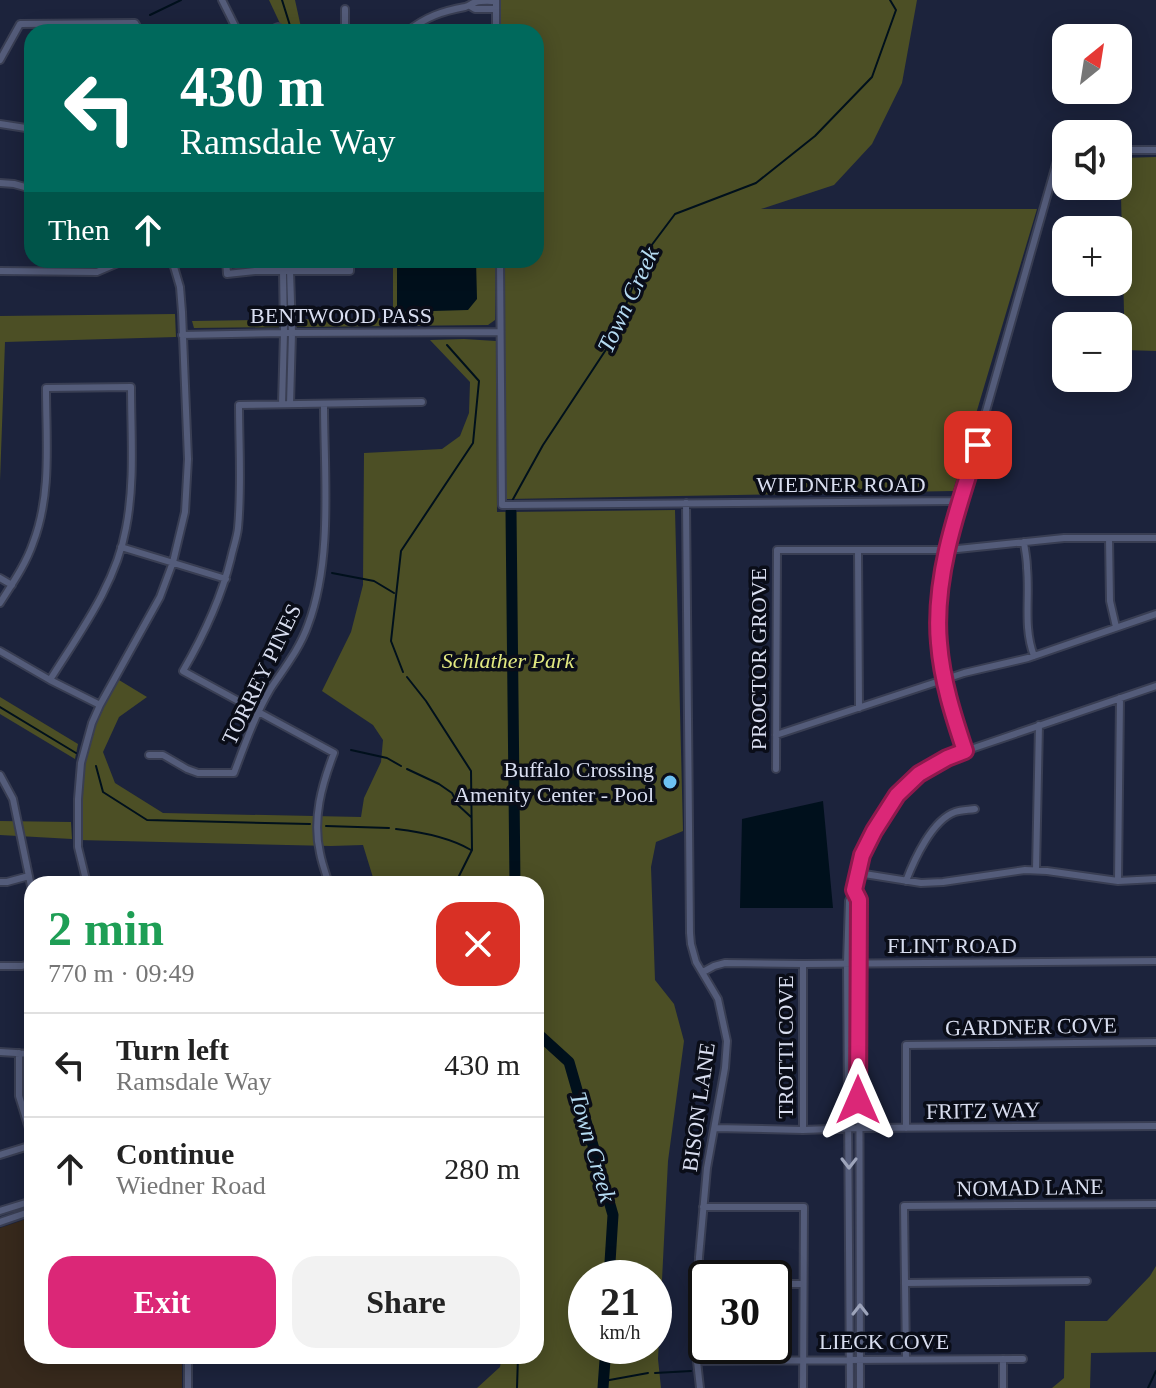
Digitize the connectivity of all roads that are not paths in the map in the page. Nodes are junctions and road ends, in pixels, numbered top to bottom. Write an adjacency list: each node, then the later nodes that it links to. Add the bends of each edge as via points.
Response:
1 (222, 0): 5 (street)
2 (496, 3): 7 (street, via 476,2); 8 (street)
3 (345, 9): 6 (street)
4 (136, 24): 9 (street, via 20,24)
5 (234, 24)
6 (346, 24)
7 (417, 24)
8 (496, 24)
9 (0, 60)
10 (0, 124): 11 (street)
11 (24, 128)
12 (1132, 150): 13 (street)
13 (1156, 150)
14 (1052, 179): 30 (street)
15 (0, 183): 16 (street)
16 (24, 187)
17 (106, 268): 22 (street)
18 (174, 268): 26 (street)
19 (227, 268): 23 (street, via 227,274)
20 (350, 268): 23 (street)
21 (500, 268): 24 (street)
22 (0, 271)
23 (286, 271): 25 (street)
24 (500, 332): 25 (street, BENTWOOD PASS); 31 (street, WIEDNER ROAD, via 502,505)
25 (288, 333): 26 (street, BENTWOOD PASS); 28 (street)
26 (182, 335): 38 (street, via 188,459 185,512)
27 (422, 402): 29 (street)
28 (286, 404): 29 (street); 40 (street, via 239,405 237,531)
29 (324, 404): 53 (street, TORREY PINES, via 323,566 316,601 292,659)
30 (961, 498): 31 (street, WIEDNER ROAD); 37 (street)
31 (686, 503): 78 (street, BISON LANE, via 690,933)
32 (1109, 538): 33 (street); 34 (street); 44 (street)
33 (1156, 538)
34 (1024, 542): 37 (street); 46 (street, via 1027,627)
35 (121, 547): 38 (street); 41 (street, via 130,500 131,387 46,388 46,491 33,546); 47 (street, via 104,592)
36 (858, 550): 37 (street); 52 (street); 55 (street, PROCTOR GROVE, via 777,550)
37 (948, 550): 48 (street, via 940,601)
38 (173, 562): 40 (street); 51 (street, via 160,597)
39 (0, 578): 41 (street)
40 (226, 579): 53 (street, via 183,671)
41 (12, 585): 42 (street)
42 (0, 603)
43 (1156, 614): 44 (street)
44 (1116, 627): 46 (street)
45 (0, 651): 47 (street)
46 (1034, 656): 48 (street)
47 (50, 680): 51 (street)
48 (944, 680): 52 (street); 56 (street)
49 (1156, 686): 50 (street)
50 (1120, 698): 54 (street); 69 (street)
51 (100, 705): 64 (street, via 81,763 78,847)
52 (859, 708): 55 (street)
53 (258, 712): 57 (street, TORREY PINES, via 234,773 198,773 163,755); 65 (street, via 334,753 317,814)
54 (1039, 725): 56 (street); 61 (street)
55 (776, 735): 58 (street, PROCTOR GROVE)
56 (965, 751): 62 (street, via 919,774 897,795 862,855)
57 (149, 755)
58 (776, 769)
59 (0, 775): 63 (street, via 13,799)
60 (975, 809): 68 (street, via 953,812 937,826)
61 (1036, 870): 68 (street, via 943,882); 69 (street)
62 (858, 873): 68 (street); 71 (street)
63 (29, 876)
64 (85, 876)
65 (327, 876)
66 (24, 877): 70 (street)
67 (1156, 879): 69 (street)
68 (906, 881)
69 (1118, 881)
70 (0, 882)
71 (854, 890): 73 (street); 74 (street, via 859,900)
72 (1156, 961): 74 (street, FLINT ROAD)
73 (847, 963): 74 (street, FLINT ROAD); 75 (street, FLINT ROAD); 86 (street)
74 (858, 963): 87 (street)
75 (803, 964): 78 (street, FLINT ROAD, via 725,963); 89 (street, TROTTI COVE)
76 (24, 965): 77 (street)
77 (0, 966)
78 (703, 972): 85 (street, BISON LANE, via 718,999 727,1041)
79 (1156, 1042): 88 (street, GARDNER COVE, via 906,1045)
80 (0, 1052): 81 (street)
81 (19, 1053): 82 (street); 83 (street)
82 (24, 1053)
83 (24, 1112)
84 (1156, 1126): 88 (street, FRITZ WAY)
85 (715, 1128): 89 (street, FRITZ WAY); 94 (street, BISON LANE)
86 (848, 1128): 87 (street, FRITZ WAY); 89 (street, FRITZ WAY); 103 (street, one-way to 103)
87 (859, 1128): 88 (street, FRITZ WAY); 104 (street, one-way to 87)
88 (906, 1128)
89 (803, 1130)
90 (24, 1148): 91 (street)
91 (0, 1155)
92 (24, 1204): 95 (street)
93 (1156, 1204): 100 (street, NOMAD LANE, via 904,1206)
94 (703, 1207): 98 (street, BISON LANE); 102 (street, via 804,1207)
95 (0, 1211)
96 (24, 1214): 97 (street)
97 (0, 1222)
98 (699, 1260)
99 (1087, 1281): 100 (street)
100 (905, 1283): 105 (street)
101 (792, 1284): 102 (street)
102 (803, 1284): 109 (street)
103 (850, 1359): 104 (street, LIECK COVE); 109 (street, LIECK COVE); 115 (street)
104 (860, 1359): 105 (street, LIECK COVE); 116 (street)
105 (906, 1359): 106 (street, LIECK COVE)
106 (1003, 1359): 107 (street, LIECK COVE); 117 (street)
107 (1023, 1359)
108 (792, 1360): 109 (street, LIECK COVE)
109 (803, 1360): 114 (street)
110 (188, 1364): 112 (street)
111 (697, 1364): 113 (street, BISON LANE)
112 (188, 1388)
113 (700, 1388)
114 (803, 1388)
115 (850, 1388)
116 (860, 1388)
117 (1003, 1388)

